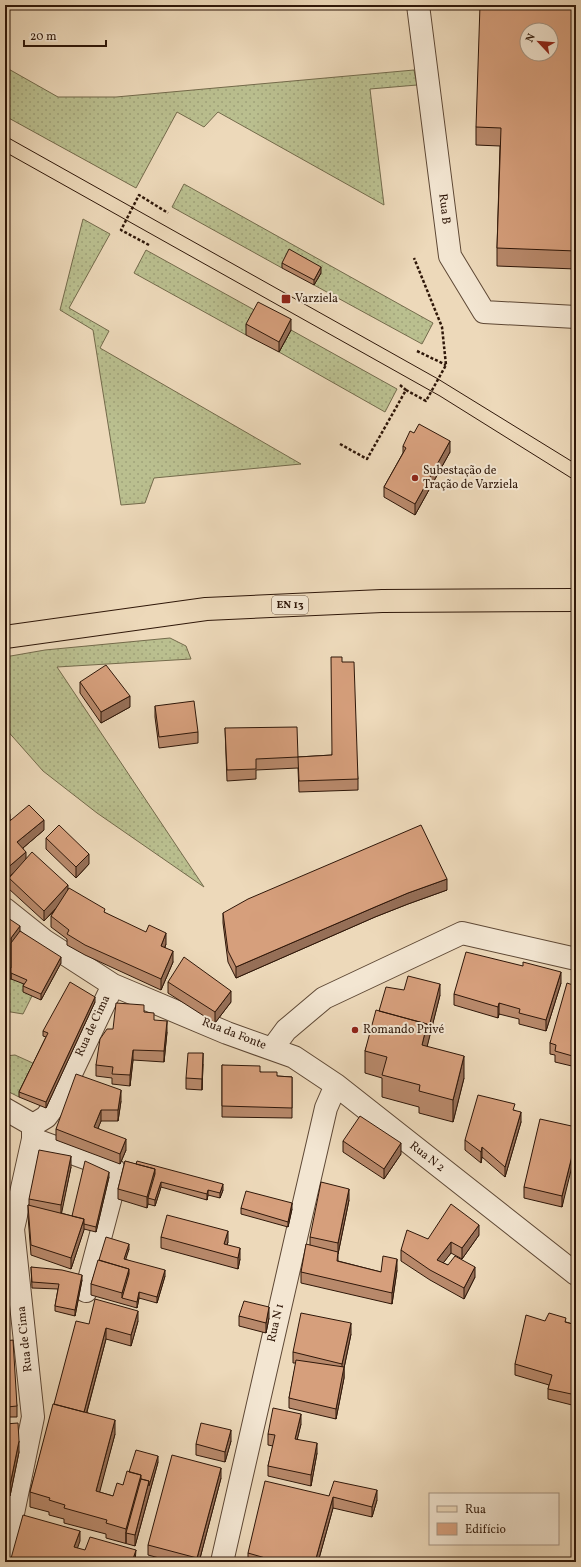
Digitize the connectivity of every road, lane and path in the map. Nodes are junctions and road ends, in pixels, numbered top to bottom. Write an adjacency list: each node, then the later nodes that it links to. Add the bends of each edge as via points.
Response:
1 (418, 5): 5 (street, Rua B, via 450,256 484,312)
2 (168, 213): 3 (path, via 139,195 121,230)
3 (149, 245)
4 (414, 258): 7 (path, via 442,327)
5 (576, 317)
6 (417, 351): 7 (path)
7 (446, 365): 9 (path, via 426,401)
8 (400, 385): 9 (path)
9 (406, 390): 10 (path, via 367,458)
10 (340, 444)
11 (576, 600): 12 (main road, EN 13, via 382,601 206,609)
12 (5, 637)
13 (5, 909): 15 (street, Rua da Fonte, via 45,941)
14 (576, 959): 16 (street, Rua da Fonte, via 462,933 324,998 286,1030)
15 (113, 985): 16 (street, Rua da Fonte, via 227,1033); 19 (street, Rua de Cima, via 58,1101)
16 (272, 1048): 17 (street, Rua N 2, via 294,1057)
17 (336, 1085): 21 (street, Rua N 2); 24 (street, Rua N 1, via 326,1108)
18 (5, 1110): 19 (street)
19 (33, 1132): 20 (street, Rua de Cima); 22 (street, via 113,1168 117,1174)
20 (9, 1227): 23 (street, Rua de Cima, via 33,1418)
21 (576, 1274)
22 (86, 1291)
23 (5, 1552)
24 (222, 1562)

